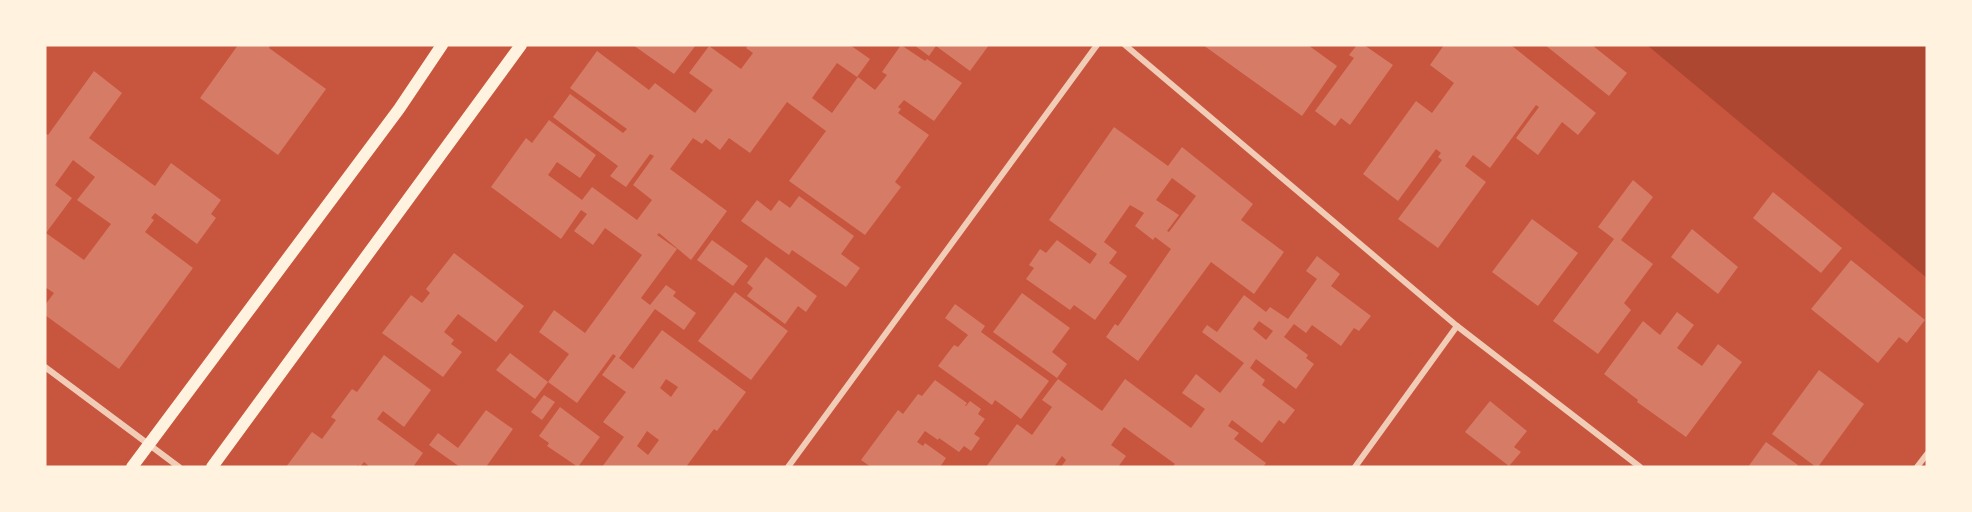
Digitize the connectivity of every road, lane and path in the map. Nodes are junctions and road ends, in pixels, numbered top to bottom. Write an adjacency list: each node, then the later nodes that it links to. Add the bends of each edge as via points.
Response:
1 (442, 45): 7 (main road, via 399,109)
2 (521, 45): 11 (main road)
3 (1097, 45): 12 (street)
4 (1125, 45): 5 (street)
5 (1457, 326): 13 (street); 14 (street)
6 (45, 367): 7 (street)
7 (148, 445): 9 (main road); 10 (street)
8 (1927, 454): 15 (street)
9 (132, 467)
10 (179, 467)
11 (212, 467)
12 (788, 467)
13 (1355, 467)
14 (1640, 467)
15 (1917, 467)

